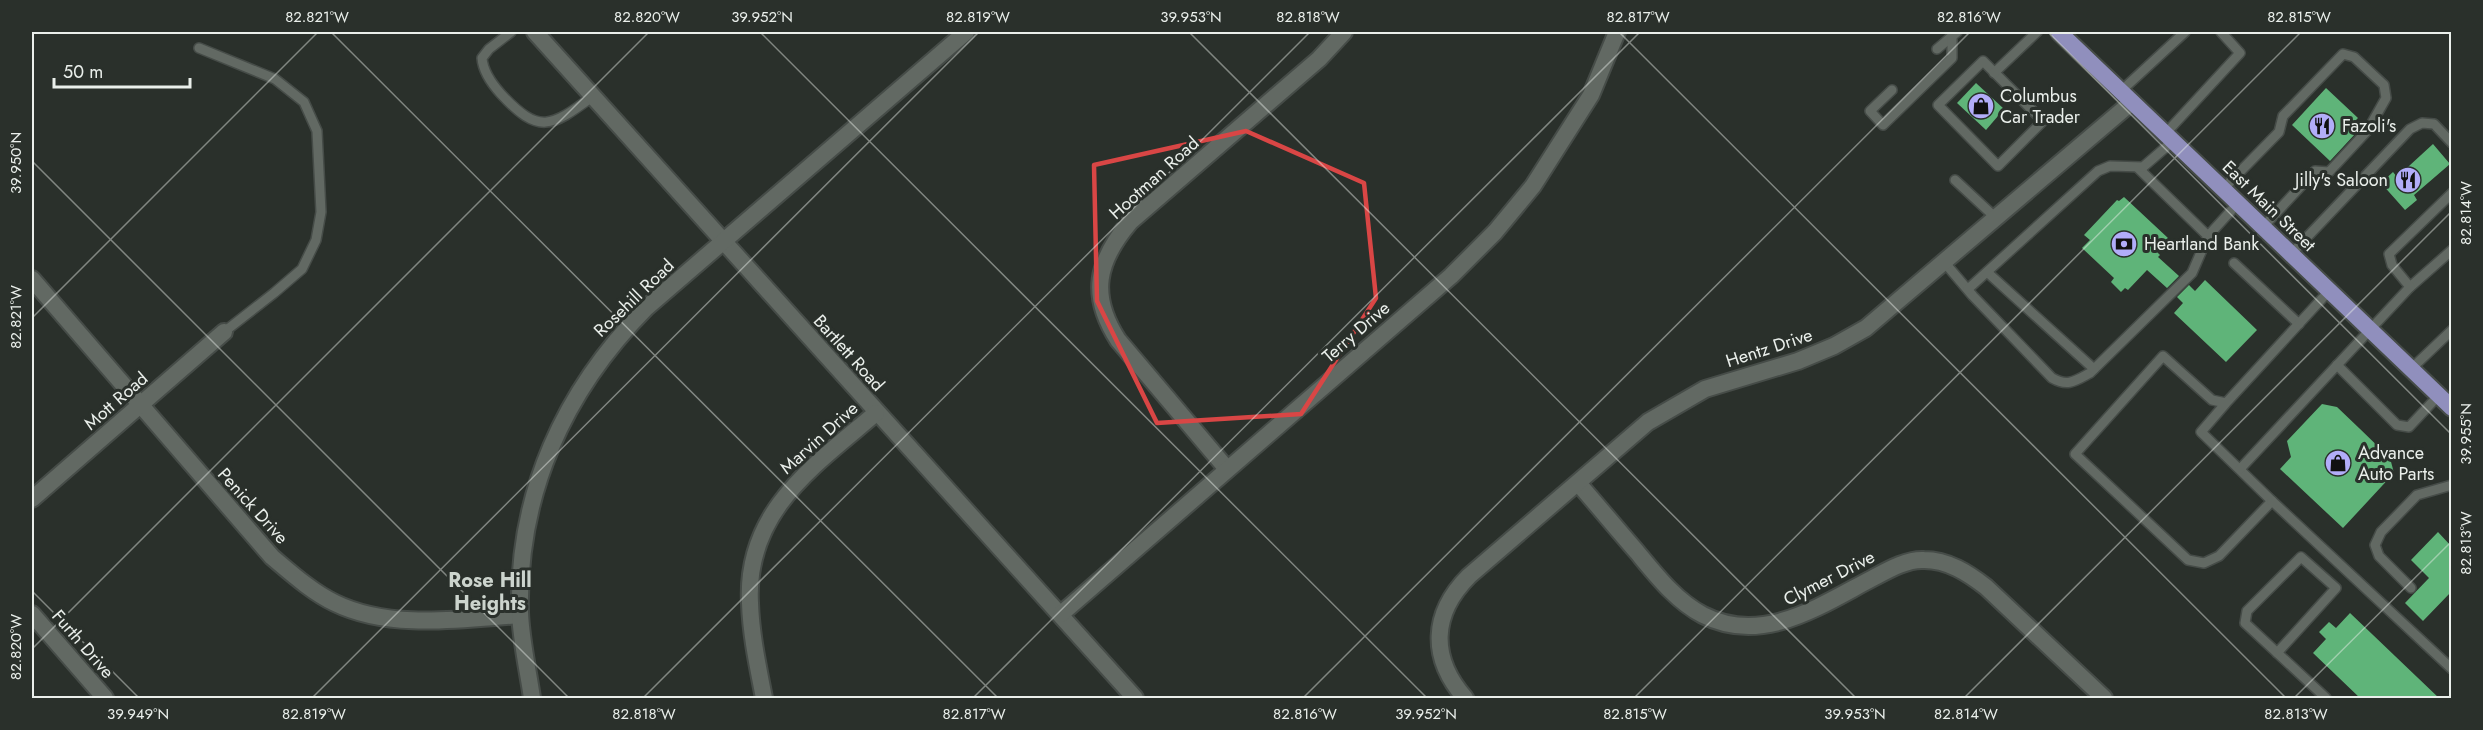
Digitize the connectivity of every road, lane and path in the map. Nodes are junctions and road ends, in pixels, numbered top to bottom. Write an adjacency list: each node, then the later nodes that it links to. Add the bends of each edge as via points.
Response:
1 (511, 32): 15 (lane, via 489,49 482,58 482,68 519,113 543,122 564,118)
2 (535, 32): 15 (street, Bartlett Road)
3 (966, 32): 27 (street, Rosehill Road)
4 (1344, 32): 49 (street, Hootman Road, via 1130,222 1105,257 1100,279 1106,322)
5 (1617, 32): 49 (street, Terry Drive, via 1591,95 1533,186 1495,232 1451,276)
6 (2037, 32): 13 (lane)
7 (2059, 32): 16 (main road, East Main Street)
8 (2185, 32): 16 (lane)
9 (2221, 32): 17 (lane, via 2240,53)
10 (1955, 34): 12 (lane); 14 (lane, via 1952,58 1883,125 1870,111)
11 (199, 48): 40 (lane, via 275,79 304,102 317,131 321,212 316,240 302,268)
12 (1937, 49)
13 (1994, 73): 13 (lane, via 2043,121 1998,166 1938,105 1983,61)
14 (1892, 90)
15 (592, 97): 27 (street, Bartlett Road)
16 (2126, 97): 17 (main road, East Main Street); 24 (street, Hentz Drive)
17 (2169, 137): 19 (lane, via 2151,162); 21 (main road, East Main Street)
18 (2451, 143): 29 (lane, via 2434,123 2410,129)
19 (2138, 168): 26 (lane); 32 (lane, via 2110,166 2098,171)
20 (1955, 180): 24 (lane)
21 (2223, 189): 23 (main road, East Main Street); 25 (lane, via 2279,132 2283,116 2343,54 2354,57 2384,85 2386,98 2368,130 2329,172 2315,171)
22 (2451, 193): 34 (lane, via 2389,254)
23 (2238, 203): 25 (main road, East Main Street); 26 (lane)
24 (1996, 219): 30 (street, Hentz Drive)
25 (2263, 227): 29 (main road, East Main Street)
26 (2208, 236): 42 (lane, via 2192,273)
27 (723, 242): 48 (street, Bartlett Road); 58 (street, Rosehill Road, via 625,330 598,361 569,407 541,471 531,508)
28 (2451, 250): 34 (lane)
29 (2291, 254): 35 (main road, East Main Street)
30 (1945, 263): 36 (lane); 51 (street, Hentz Drive, via 1866,328 1834,346 1705,389 1680,402 1648,422)
31 (2234, 263): 37 (lane)
32 (1987, 272): 36 (lane); 42 (lane)
33 (32, 279): 46 (street, Penick Drive)
34 (2410, 287): 38 (lane)
35 (2329, 291): 37 (lane); 38 (main road, East Main Street)
36 (1970, 292): 42 (lane, via 2052,378 2071,384)
37 (2299, 324): 45 (lane)
38 (2370, 329): 41 (lane); 43 (main road, East Main Street)
39 (2451, 330): 43 (lane)
40 (224, 332): 46 (street, Mott Road)
41 (2337, 365): 44 (lane, via 2397,425 2409,427); 50 (lane)
42 (2094, 369)
43 (2411, 369): 44 (main road, East Main Street)
44 (2439, 395): 47 (main road, East Main Street)
45 (2226, 403): 50 (lane, via 2201,432); 54 (lane, via 2212,400 2163,356 2075,454 2188,560 2204,563 2219,556)
46 (140, 406): 53 (street, Mott Road); 58 (street, Penick Drive, via 272,557 335,603 411,621)
47 (2451, 408)
48 (876, 413): 57 (street, Bartlett Road); 64 (street, Marvin Drive, via 800,478 762,534 753,560 750,601)
49 (1227, 469): 57 (street, Terry Drive)
50 (2240, 469): 54 (lane)
51 (1578, 483): 61 (street, Clymer Drive, via 1664,583 1703,616 1728,624 1778,624 1890,569 1923,559 1940,562 1986,587); 66 (street, Hentz Drive, via 1457,587 1447,604 1440,639 1444,668)
52 (2451, 485): 55 (lane, via 2417,495 2381,532 2375,545 2379,556)
53 (32, 499)
54 (2272, 501): 60 (lane)
55 (2411, 588)
56 (32, 614): 62 (street, Furth Drive)
57 (1061, 614): 65 (street, Bartlett Road)
58 (520, 615): 63 (street, Rosehill Road)
59 (2277, 653): 59 (lane, via 2245,623 2247,611 2301,557 2336,588); 67 (lane)
60 (2451, 669)
61 (2099, 697)
62 (105, 699)
63 (532, 699)
64 (764, 699)
65 (1136, 699)
66 (1466, 699)
67 (2326, 699)

